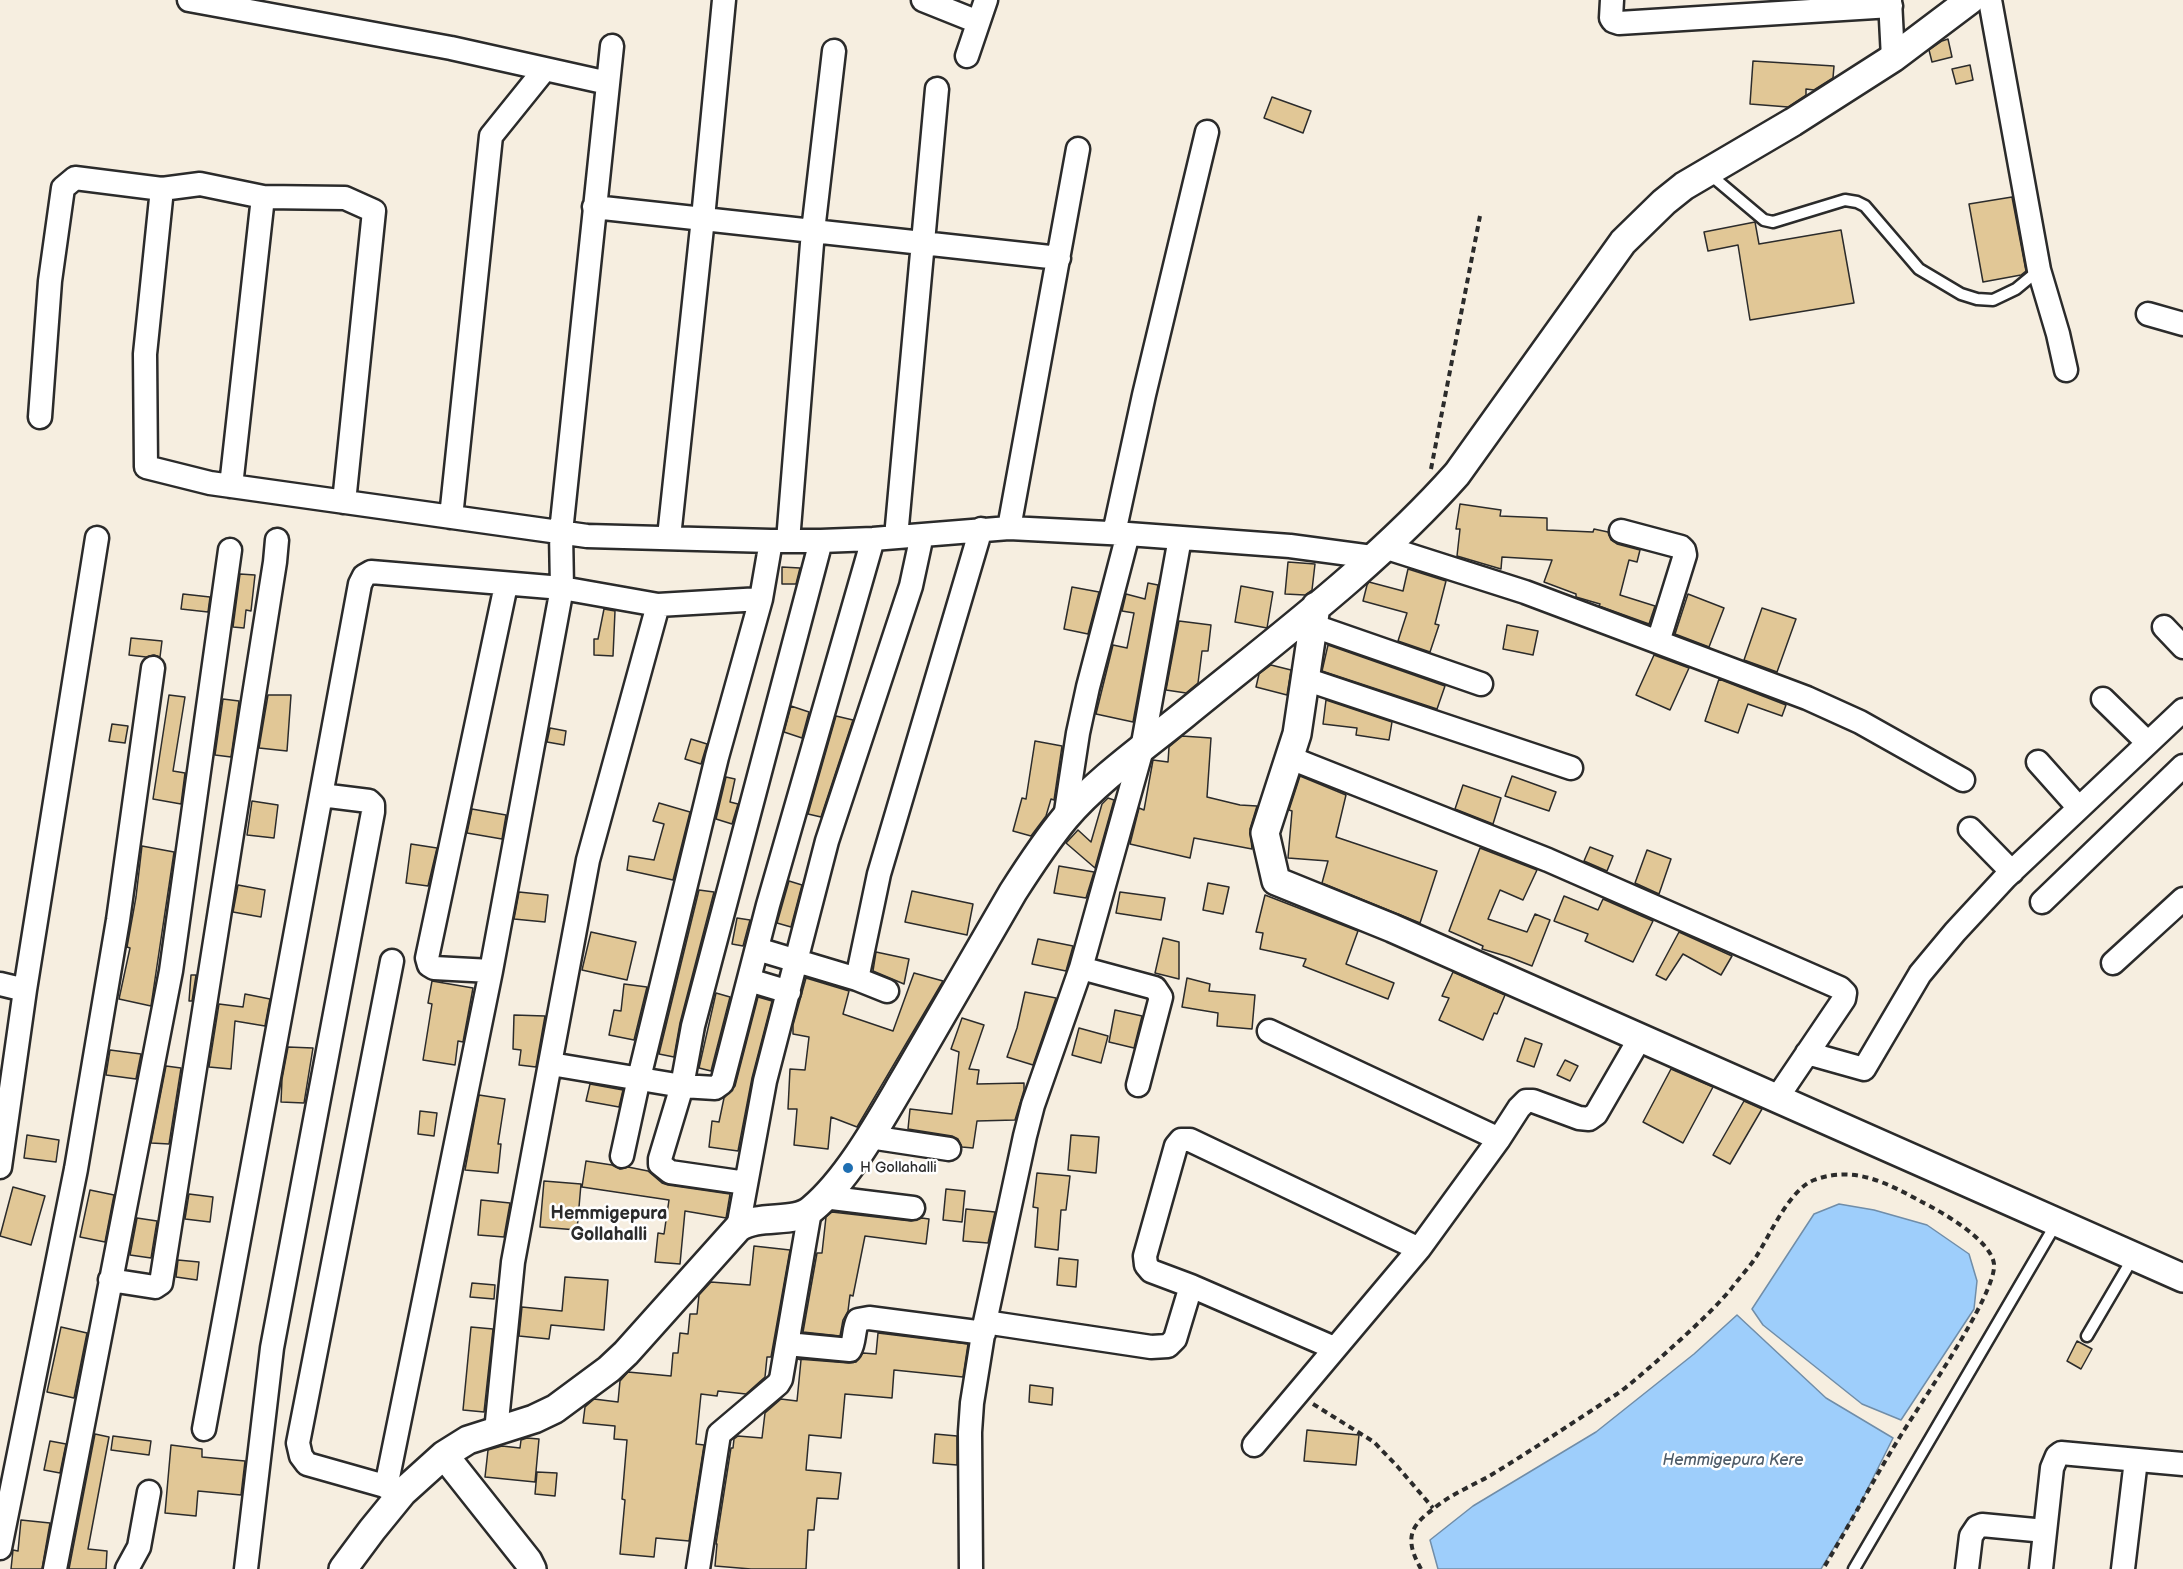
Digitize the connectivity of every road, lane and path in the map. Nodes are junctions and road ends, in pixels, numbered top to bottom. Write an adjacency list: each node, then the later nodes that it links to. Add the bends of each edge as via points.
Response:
1 (189, 0): 16 (street)
2 (724, 0): 26 (street)
3 (923, 0): 11 (street)
4 (986, 0): 11 (street)
5 (1612, 0): 10 (street, via 1611,18 1619,23)
6 (1970, 0): 15 (street)
7 (1990, 0): 30 (street)
8 (1891, 3): 9 (street); 15 (street)
9 (1803, 6): 10 (street)
10 (1711, 9)
11 (978, 22): 14 (street)
12 (612, 46): 17 (street)
13 (834, 51): 27 (street)
14 (967, 56)
15 (1893, 58): 21 (street)
16 (545, 69): 17 (street); 38 (street, via 491,136)
17 (608, 83): 24 (street)
18 (937, 89): 28 (street)
19 (1207, 132): 43 (street, via 1144,395)
20 (1078, 149): 29 (street)
21 (1707, 172): 30 (lane, via 1768,221 1845,200 1857,202 1865,206 1919,269 1977,299 1993,300 2007,294); 37 (street, via 1664,202 1623,242 1457,474)
22 (162, 189): 23 (street, via 200,184); 34 (street, via 75,178 63,188 50,281); 35 (street, via 145,354 146,467)
23 (263, 197): 35 (street); 36 (street, via 345,198 374,211)
24 (594, 207): 26 (street); 42 (street)
25 (1480, 216): 37 (path, via 1428,484)
26 (704, 218): 27 (street); 45 (street)
27 (813, 231): 28 (street); 50 (street)
28 (922, 243): 29 (street); 47 (street)
29 (1059, 258): 39 (street)
30 (2039, 270): 33 (street)
31 (2148, 314): 32 (street)
32 (2183, 324)
33 (2066, 370)
34 (40, 417)
35 (231, 486): 36 (street)
36 (344, 502): 38 (street)
37 (1432, 502): 53 (street)
38 (451, 517): 42 (street)
39 (1009, 528): 40 (street); 43 (street)
40 (981, 529): 44 (street); 87 (street, via 879,874)
41 (1621, 531): 60 (street, via 1684,550)
42 (561, 532): 45 (street); 55 (street)
43 (1121, 533): 48 (street); 76 (street, via 1085,698)
44 (922, 535): 47 (street); 83 (street, via 908,596 827,841)
45 (669, 537): 50 (street)
46 (98, 538): 90 (street)
47 (884, 538): 51 (street); 81 (street, via 825,703)
48 (1180, 538): 53 (street); 68 (street)
49 (277, 540): 114 (street, via 161,1283 154,1287)
50 (780, 541): 51 (street); 56 (street)
51 (820, 541): 99 (street, via 693,1026)
52 (230, 550): 114 (street, via 171,971)
53 (1378, 552): 58 (street); 60 (street, via 1525,592)
54 (506, 585): 55 (street); 74 (street, via 371,572 364,576); 86 (street, via 427,958 434,968)
55 (562, 588): 57 (street); 86 (street)
56 (760, 599): 57 (street); 97 (street)
57 (658, 605): 96 (street, via 588,860)
58 (1315, 616): 63 (street); 64 (street); 68 (street)
59 (2164, 627): 61 (street)
60 (1658, 642): 73 (street, via 1808,698)
61 (2183, 647)
62 (153, 668): 131 (street, via 118,920 76,1170)
63 (1305, 680): 69 (street); 72 (street)
64 (1480, 684)
65 (2103, 699): 67 (street)
66 (2183, 710): 67 (street)
67 (2148, 743): 75 (street)
68 (1142, 749): 76 (street); 85 (street)
69 (1288, 758): 94 (street, via 1265,833 1276,881); 95 (street, via 1548,860 1840,988 1844,999)
70 (2037, 762): 75 (street)
71 (2183, 766): 80 (street)
72 (1571, 768)
73 (1964, 780)
74 (321, 795): 121 (street); 134 (street, via 369,801 374,812 272,1348)
75 (2079, 808): 78 (street)
76 (1065, 818): 101 (street, via 1013,892)
77 (1970, 829): 78 (street)
78 (2012, 872): 95 (street, via 1920,974 1864,1069)
79 (2183, 899): 84 (street)
80 (2042, 902)
81 (757, 950): 83 (street); 88 (street)
82 (392, 961): 127 (street, via 298,1443 307,1464)
83 (797, 963): 87 (street); 92 (street)
84 (2113, 963)
85 (1081, 968): 98 (street, via 1155,988 1161,998); 116 (street, via 1033,1105)
86 (491, 971): 127 (street)
87 (857, 979): 91 (street)
88 (749, 980): 92 (street); 99 (street, via 722,1083 715,1088)
89 (0, 984): 90 (street)
90 (26, 990): 105 (street)
91 (887, 991)
92 (789, 992): 106 (street, via 765,1081)
93 (1269, 1031): 102 (street)
94 (1640, 1038): 100 (street); 102 (street, via 1596,1114 1589,1119 1579,1118 1526,1101)
95 (1808, 1053): 100 (street)
96 (551, 1064): 97 (street); 122 (street, via 513,1262)
97 (639, 1078): 99 (street); 104 (street)
98 (1138, 1085)
99 (681, 1086): 106 (street, via 660,1164 670,1172)
100 (1777, 1098): 109 (street)
101 (870, 1137): 103 (street); 107 (street)
102 (1499, 1139): 111 (street)
103 (949, 1149)
104 (622, 1156)
105 (0, 1167)
106 (746, 1183): 110 (street)
107 (817, 1204): 108 (street); 110 (street, via 796,1216 750,1221); 118 (street)
108 (912, 1208)
109 (2058, 1222): 112 (street); 141 (lane)
110 (738, 1228): 122 (street, via 626,1353 601,1375 555,1408)
111 (1419, 1249): 115 (street, via 1190,1140 1181,1140 1145,1256 1151,1271); 119 (street)
112 (2135, 1256): 113 (street); 117 (lane)
113 (2183, 1278)
114 (110, 1280): 132 (street)
115 (1191, 1286): 116 (street, via 1175,1339 1168,1346); 119 (street)
116 (984, 1327): 118 (street, via 869,1318 858,1320 850,1350); 138 (street, via 970,1432)
117 (2087, 1336)
118 (787, 1344): 137 (street, via 778,1384 719,1434)
119 (1334, 1348): 120 (street)
120 (1296, 1394): 123 (street); 129 (path, via 1374,1442)
121 (204, 1429)
122 (496, 1431): 124 (street, via 468,1440)
123 (1254, 1445)
124 (444, 1455): 127 (street); 136 (street)
125 (2136, 1461): 126 (street); 130 (street, via 2061,1452 2052,1468); 144 (street)
126 (2183, 1464)
127 (395, 1489): 135 (street)
128 (149, 1492): 133 (street, via 139,1547)
129 (1433, 1508): 139 (path, via 1411,1538); 140 (path, via 1626,1388 1728,1292 1801,1188 1826,1176 1866,1175 1894,1186 1970,1232 1989,1252 1994,1274 1959,1343)
130 (2045, 1532): 142 (street, via 1977,1527 1971,1536); 143 (street)
131 (0, 1548)
132 (55, 1569)
133 (127, 1569)
134 (246, 1569)
135 (344, 1569)
136 (532, 1569)
137 (698, 1569)
138 (971, 1569)
139 (1421, 1569)
140 (1823, 1569)
141 (1854, 1569)
142 (1967, 1569)
143 (2041, 1569)
144 (2123, 1569)

